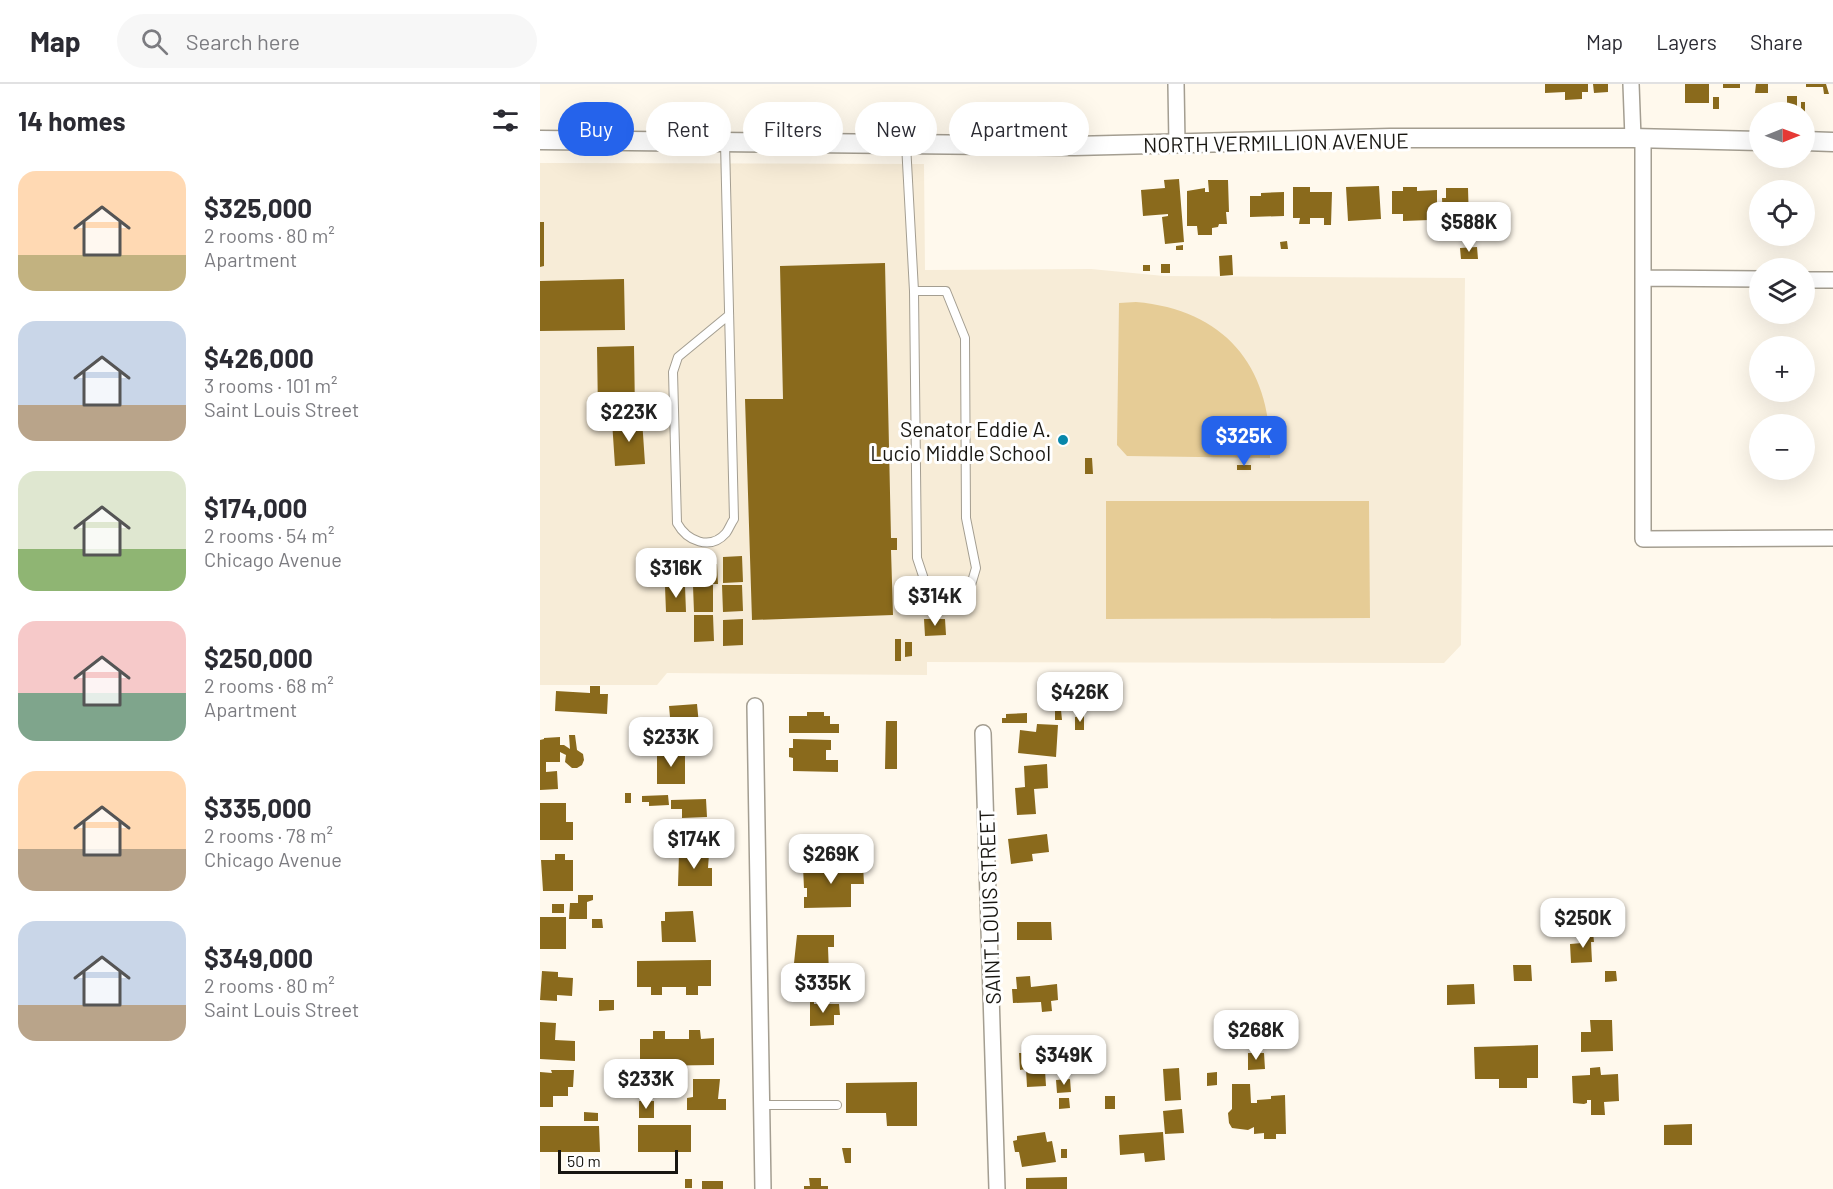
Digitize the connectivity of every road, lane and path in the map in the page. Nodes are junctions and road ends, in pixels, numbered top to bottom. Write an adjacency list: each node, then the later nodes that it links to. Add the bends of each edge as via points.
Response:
1 (1176, 84): 12 (street)
2 (1631, 84): 3 (street)
3 (1638, 138): 6 (street, NORTH VERMILLION AVENUE); 12 (street, NORTH VERMILLION AVENUE, via 1390,138); 15 (street)
4 (540, 140): 5 (street, NORTH VERMILLION AVENUE)
5 (646, 141)
6 (1749, 141)
7 (1815, 141): 9 (street)
8 (731, 142): 10 (street, NORTH VERMILLION AVENUE)
9 (1833, 142)
10 (855, 143)
11 (937, 144): 12 (street, NORTH VERMILLION AVENUE)
12 (1177, 144)
13 (725, 156): 20 (lane)
14 (907, 156): 19 (lane)
15 (1643, 278): 16 (street); 21 (street, via 1643,538)
16 (1749, 279)
17 (1815, 280): 18 (street)
18 (1833, 280)
19 (914, 291): 19 (lane, via 946,291 965,338 966,518 976,568 970,585 952,595 927,588 917,558)
20 (729, 315): 20 (lane, via 734,519 726,533 715,541 704,542 691,540 677,523 673,372 678,357)
21 (1833, 538)
22 (755, 706): 24 (street)
23 (983, 732): 27 (street, SAINT LOUIS STREET)
24 (762, 1105): 25 (lane); 26 (street)
25 (837, 1105)
26 (763, 1189)
27 (997, 1189)

